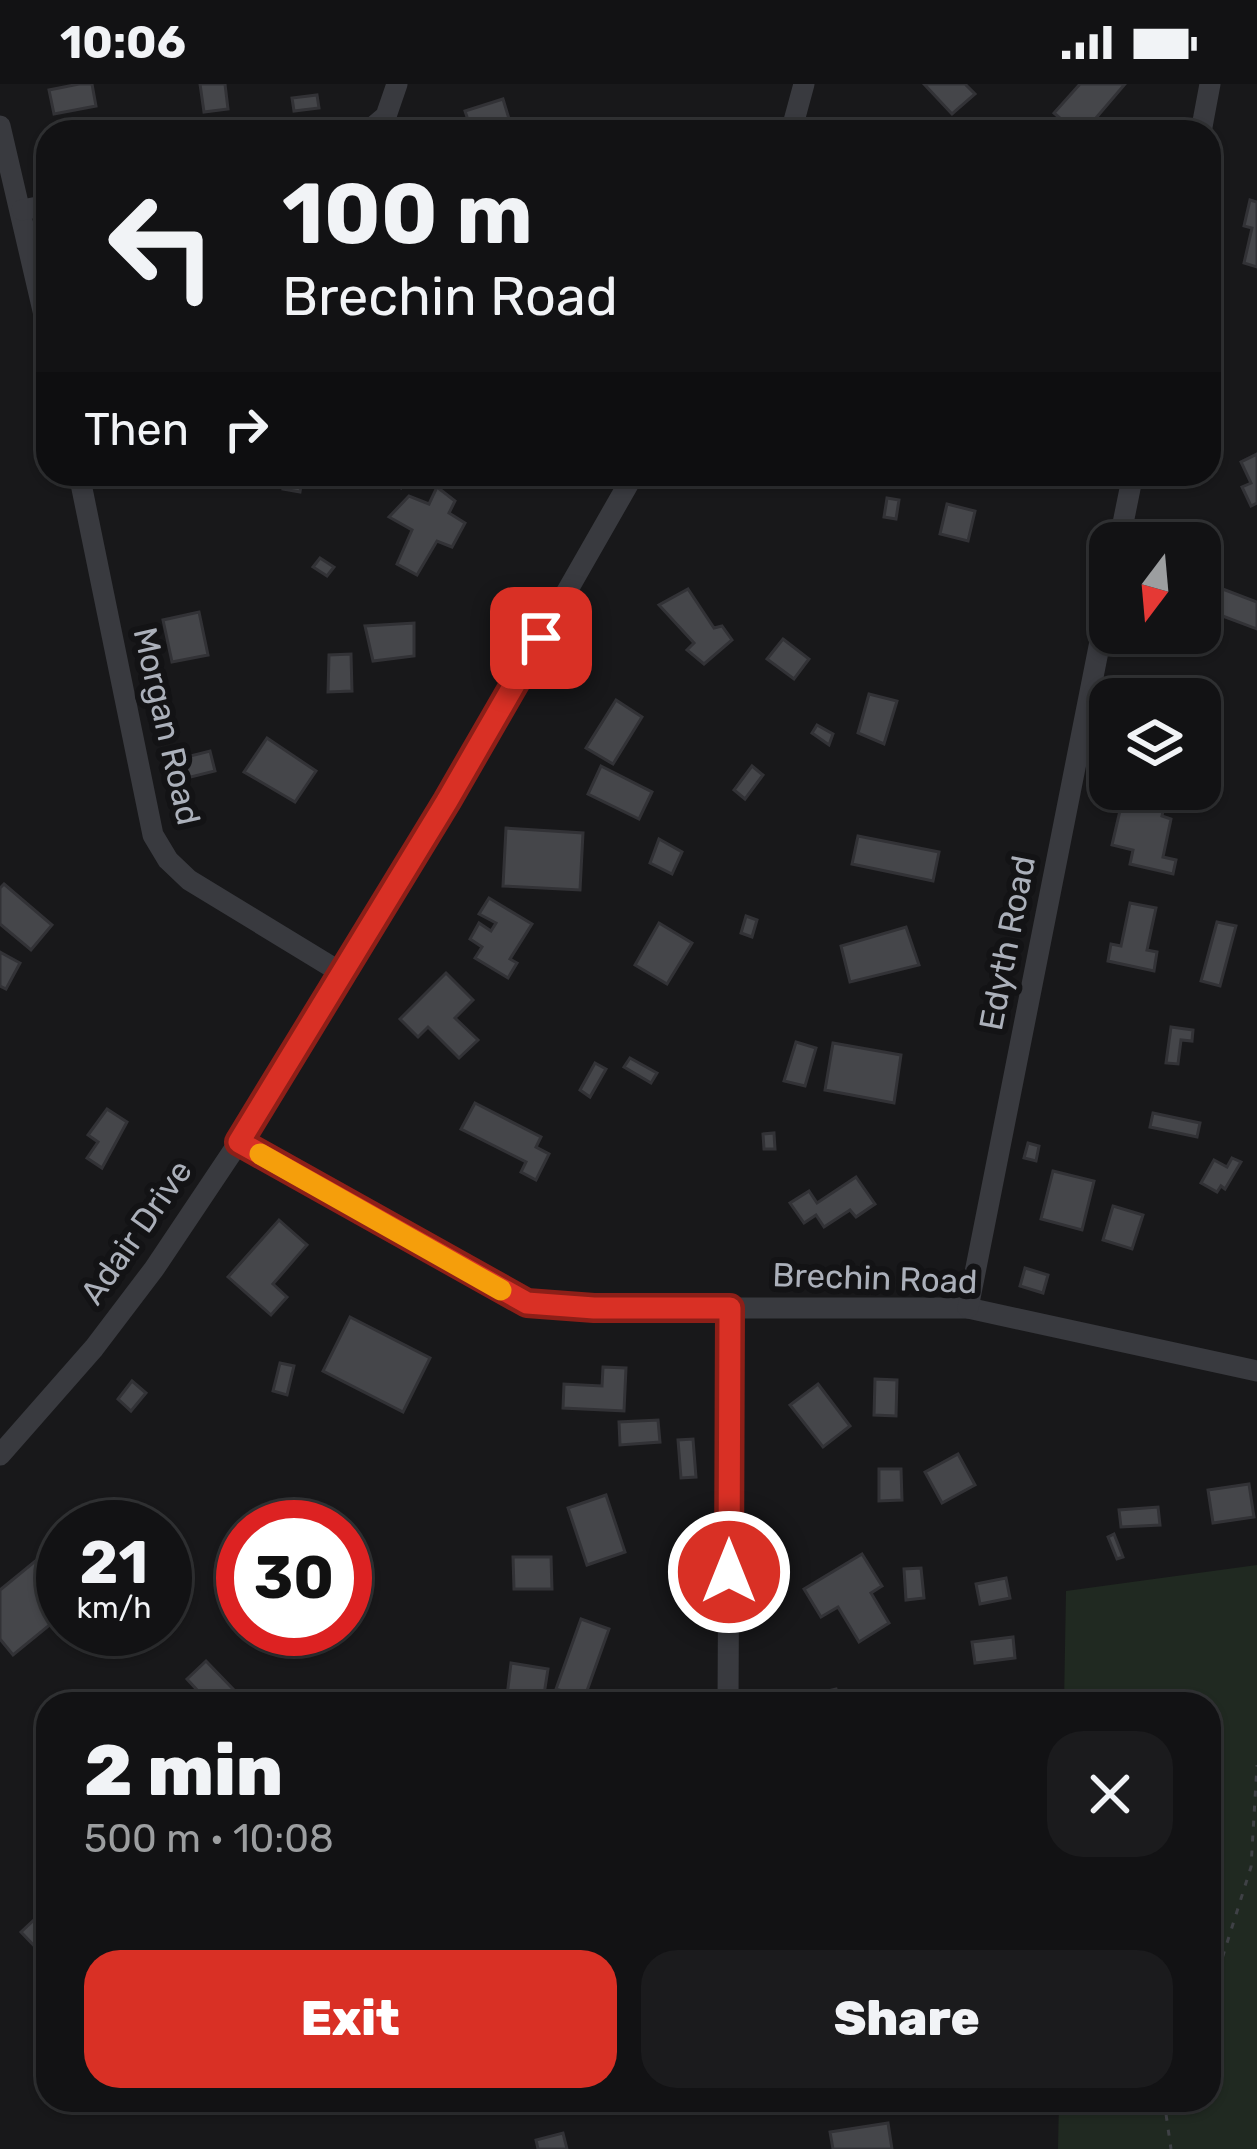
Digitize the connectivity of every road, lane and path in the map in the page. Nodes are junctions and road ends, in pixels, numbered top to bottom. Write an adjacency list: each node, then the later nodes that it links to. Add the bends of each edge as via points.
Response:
1 (397, 84): 4 (street)
2 (804, 84): 5 (street)
3 (1210, 84): 6 (street)
4 (381, 120)
5 (794, 120)
6 (1203, 120)
7 (0, 126): 9 (street)
8 (36, 208): 9 (street)
9 (22, 211): 10 (street)
10 (36, 276)
11 (81, 486): 16 (street, Morgan Road, via 153,836 189,880)
12 (627, 486): 16 (street, Adair Drive)
13 (1131, 486): 14 (street)
14 (1123, 522)
15 (1098, 654): 19 (street, Edyth Road)
16 (340, 972): 17 (street, Adair Drive)
17 (239, 1142): 18 (street, Brechin Road, via 527,1303); 21 (street, Adair Drive, via 94,1348)
18 (730, 1308): 19 (street, Brechin Road); 22 (street)
19 (968, 1308): 20 (street, Brechin Road)
20 (1257, 1371)
21 (0, 1455)
22 (728, 1692)
23 (1257, 1766): 24 (path, via 1251,1867)
24 (1221, 1962)
25 (1166, 2112): 26 (path)
26 (1171, 2149)

